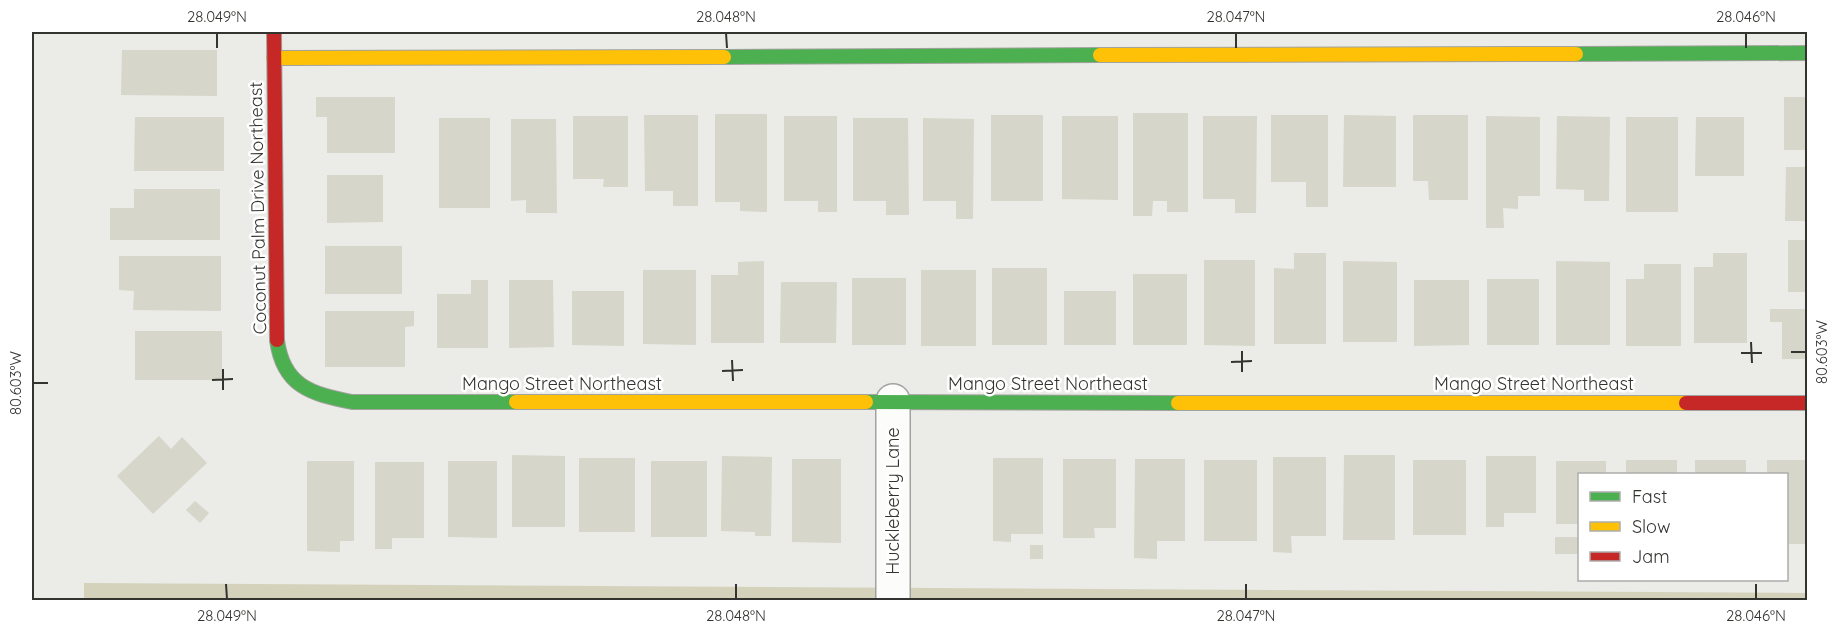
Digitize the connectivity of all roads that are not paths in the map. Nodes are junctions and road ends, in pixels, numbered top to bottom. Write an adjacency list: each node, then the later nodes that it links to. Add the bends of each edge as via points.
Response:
1 (274, 32): 3 (street, Coconut Palm Drive Northeast)
2 (1808, 52): 3 (street)
3 (274, 58): 4 (street, Coconut Palm Drive Northeast, via 277,342 283,366)
4 (293, 381): 5 (street, Mango Street Northeast, via 312,393 352,402)
5 (893, 401): 6 (street, Mango Street Northeast); 7 (street, Huckleberry Lane)
6 (1808, 403)
7 (893, 600)

